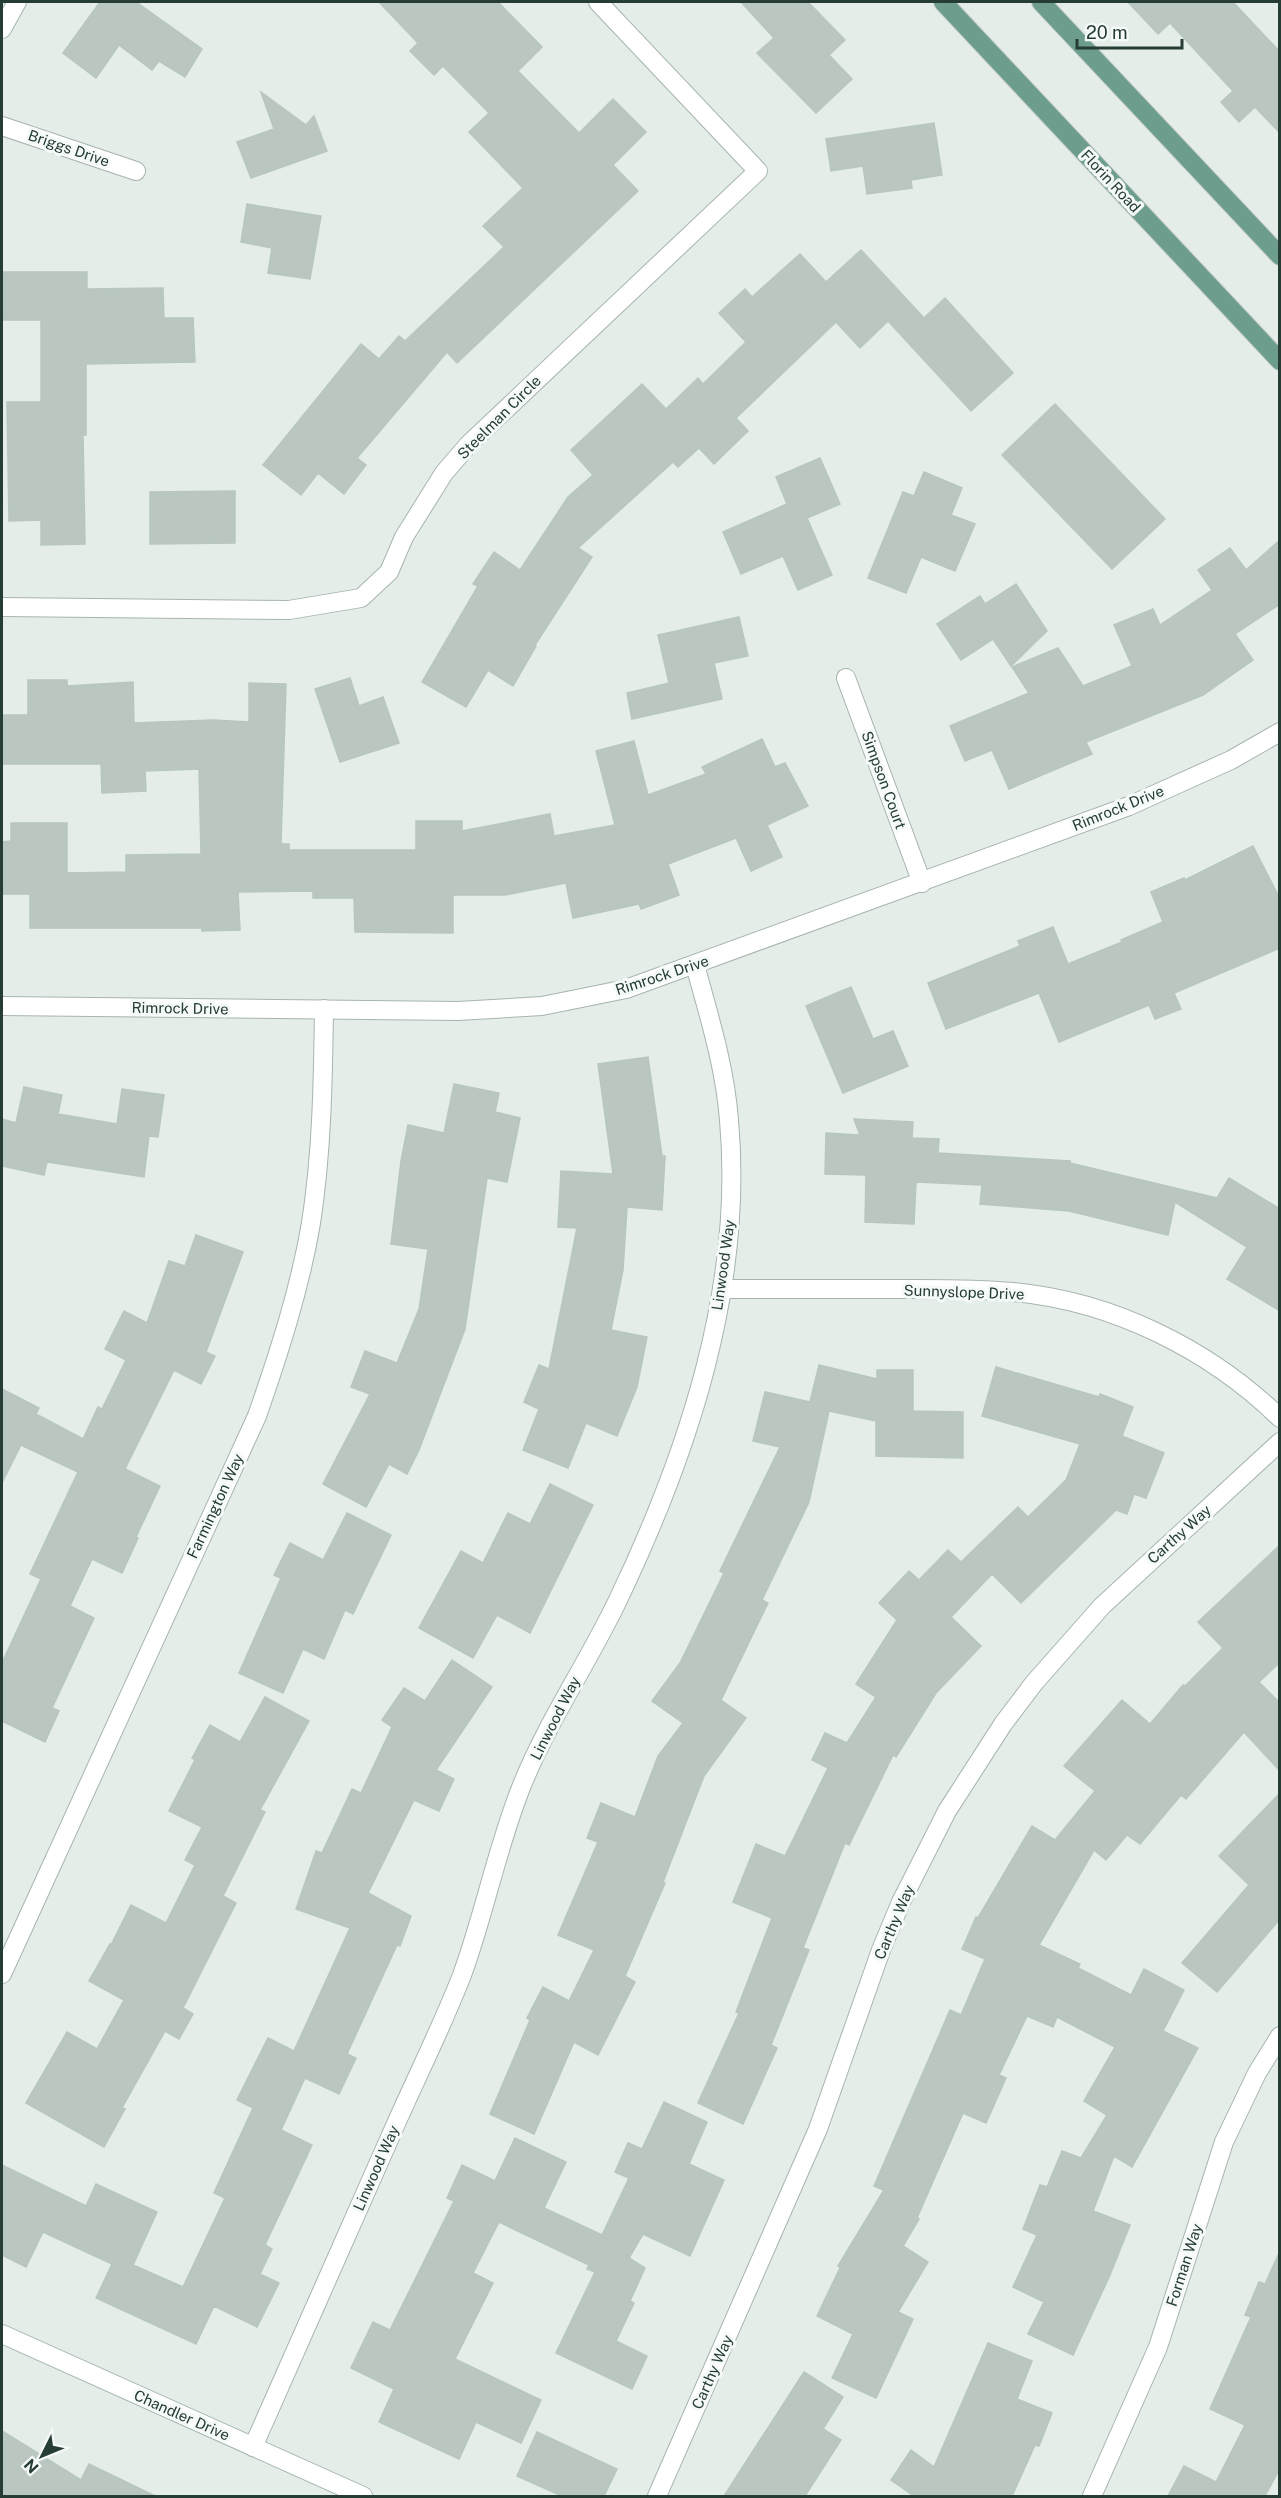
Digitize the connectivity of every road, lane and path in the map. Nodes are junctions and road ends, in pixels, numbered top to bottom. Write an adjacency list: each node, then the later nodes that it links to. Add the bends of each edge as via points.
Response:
1 (17, 2): 5 (street)
2 (598, 2): 10 (street, Steelman Circle, via 758,171 468,444 444,473 410,528 389,572 361,598 289,610)
3 (943, 2): 9 (main road, Florin Road)
4 (1041, 2): 8 (main road)
5 (2, 29)
6 (2, 126): 7 (street, Briggs Drive)
7 (136, 171)
8 (1280, 256)
9 (1280, 362)
10 (2, 607)
11 (846, 678): 13 (street, Simpson Court)
12 (1280, 732): 13 (street, Rimrock Drive, via 1231,760 1129,806)
13 (922, 883): 14 (street, Rimrock Drive)
14 (695, 965): 16 (street, Rimrock Drive, via 626,989 543,1006 458,1011); 17 (street, Linwood Way, via 716,1038 730,1122 732,1206)
15 (2, 1006): 16 (street, Rimrock Drive)
16 (324, 1009): 20 (street, Farmington Way, via 322,1122 311,1222 274,1368 257,1416)
17 (722, 1289): 18 (street, Sunnyslope Drive, via 976,1289 1054,1298 1129,1320 1165,1336 1232,1377); 23 (street, Linwood Way, via 700,1387 648,1536 614,1608 538,1746 508,1819 461,1976)
18 (1280, 1418)
19 (1280, 1442): 25 (street, Carthy Way, via 1094,1615 1003,1724 947,1811 901,1902 818,2129)
20 (2, 1974)
21 (1280, 2036): 26 (street, Forman Way, via 1257,2073 1224,2142 1158,2347)
22 (2, 2334): 23 (street, Chandler Drive)
23 (253, 2447): 24 (street, Chandler Drive)
24 (363, 2496)
25 (657, 2496)
26 (1092, 2496)

